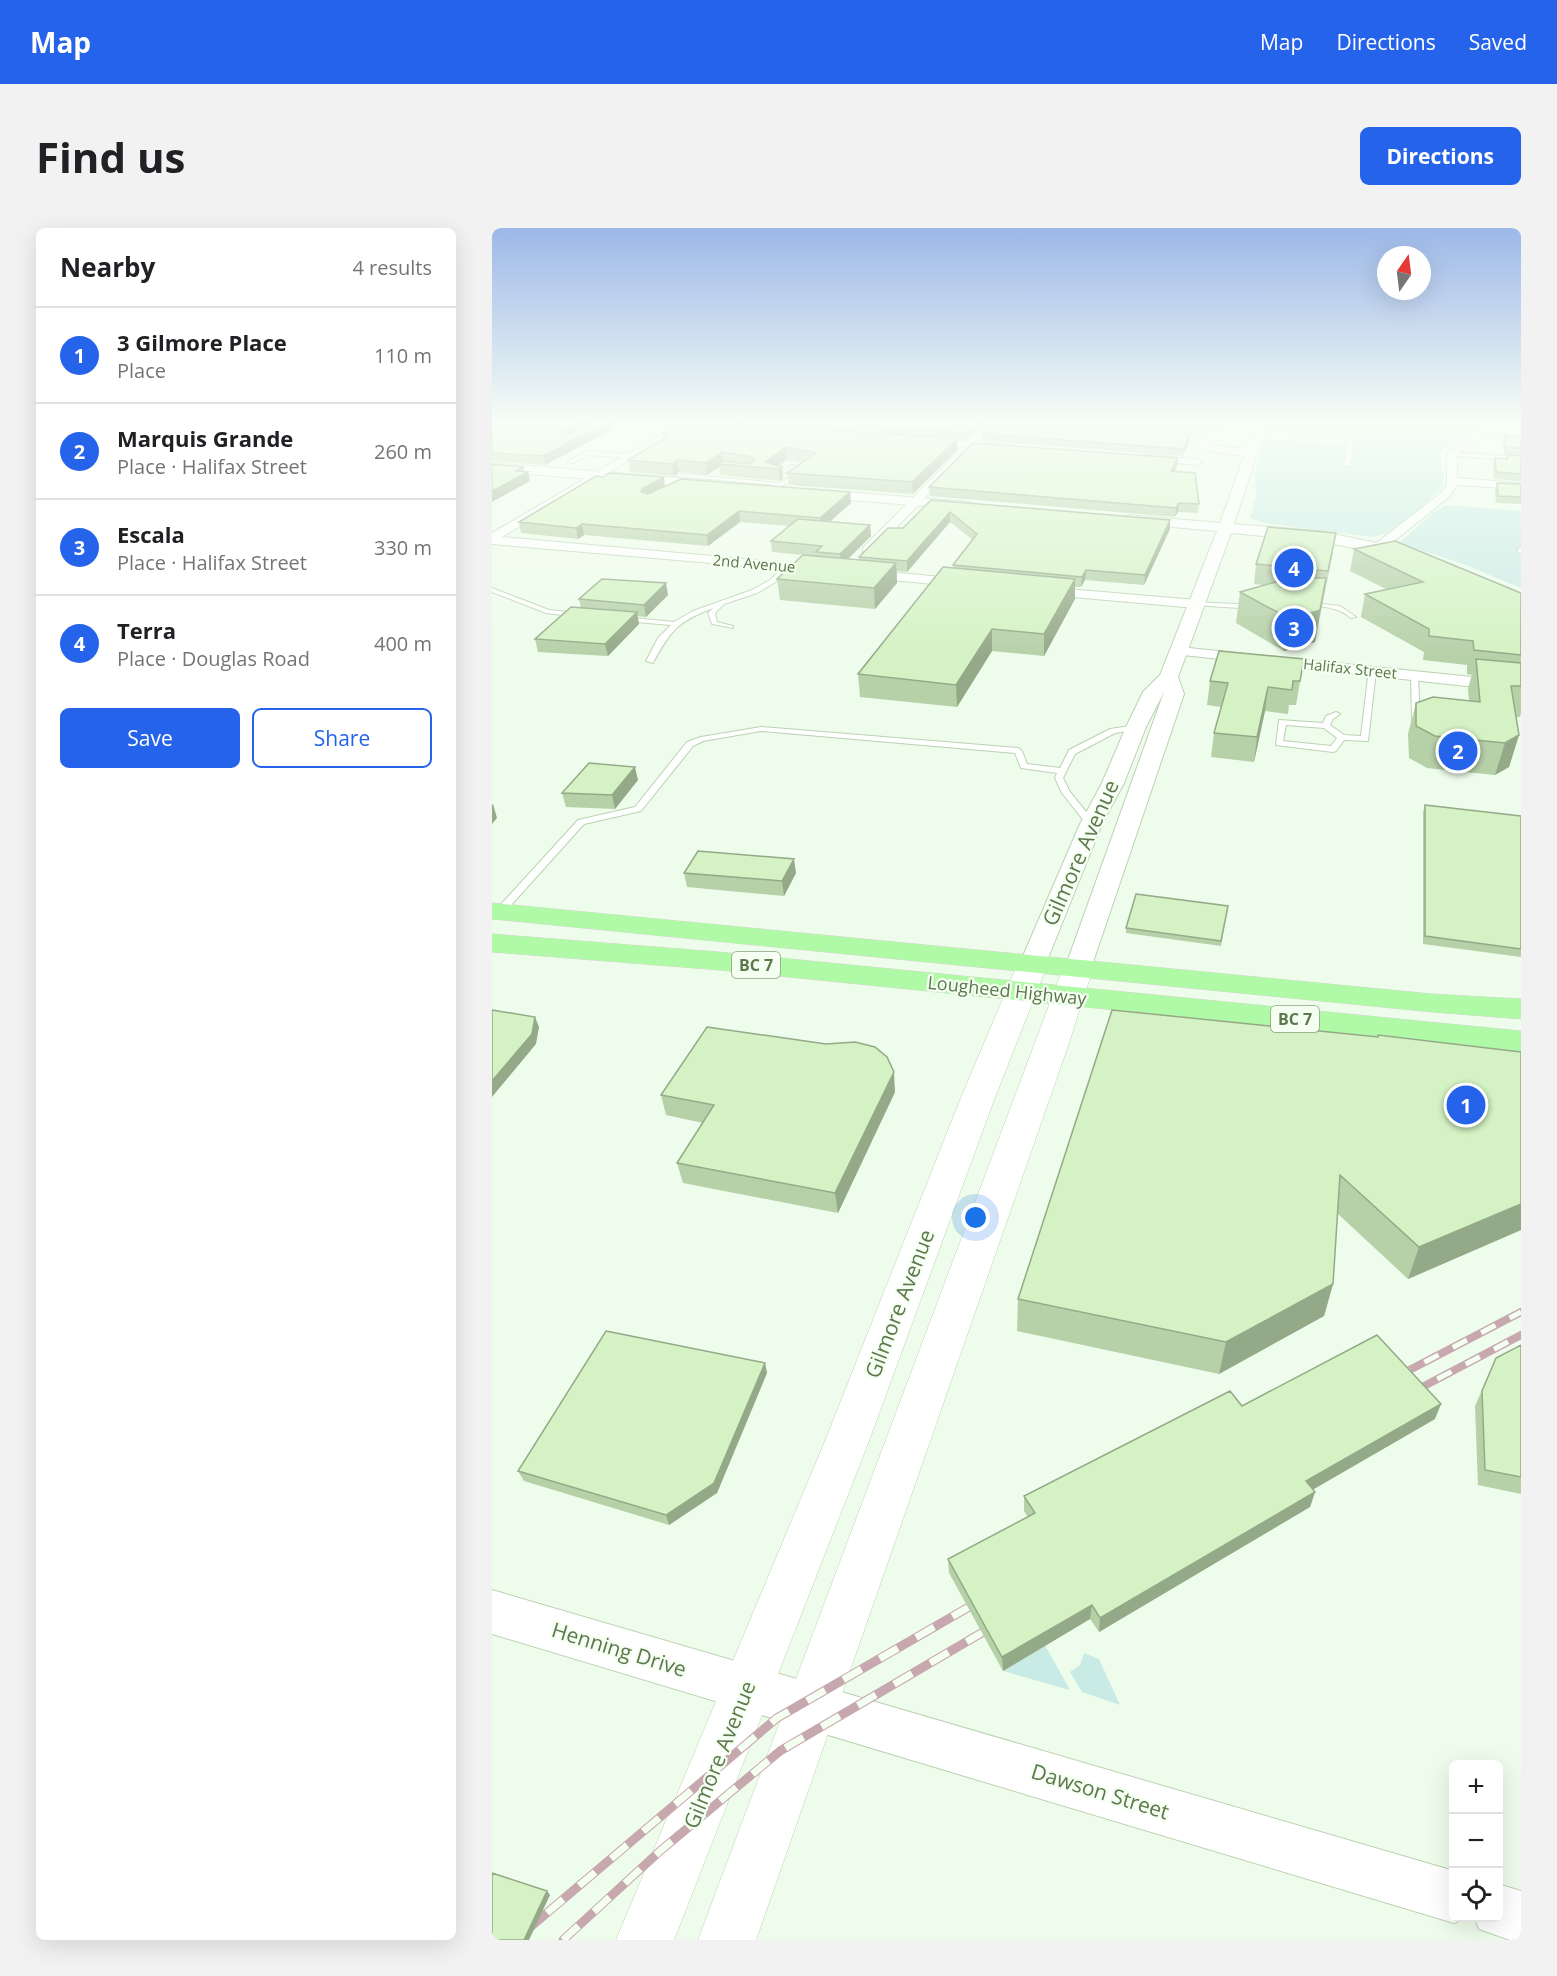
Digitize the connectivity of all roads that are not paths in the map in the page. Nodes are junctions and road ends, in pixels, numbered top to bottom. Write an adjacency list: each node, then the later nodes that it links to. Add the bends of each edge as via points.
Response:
1 (556, 500): 9 (street)
2 (897, 500): 5 (street)
3 (1235, 500): 8 (street, Gilmore Avenue)
4 (1440, 500): 10 (street)
5 (917, 502): 6 (street); 11 (street)
6 (986, 507)
7 (1110, 517): 8 (street)
8 (1226, 527): 10 (street); 20 (street, Gilmore Avenue)
9 (492, 539): 13 (street, 2nd Avenue)
10 (1379, 547): 12 (street)
11 (861, 557)
12 (1430, 560)
13 (787, 567): 14 (street, 2nd Avenue); 19 (lane, via 761,588)
14 (833, 571)
15 (857, 574): 16 (street)
16 (975, 584)
17 (492, 590): 23 (lane, via 548,612)
18 (1035, 590): 20 (street)
19 (721, 603): 26 (lane, via 685,615); 27 (lane, via 711,613 714,623)
20 (1196, 604): 22 (lane); 30 (street, Gilmore Avenue)
21 (1298, 604): 24 (lane, via 1334,607)
22 (1258, 607)
23 (593, 617)
24 (1353, 617)
25 (616, 619): 26 (lane)
26 (677, 624): 28 (lane)
27 (731, 627)
28 (656, 645): 29 (lane); 31 (lane)
29 (671, 645)
30 (1179, 651): 32 (street, Halifax Street); 34 (street, Gilmore Avenue)
31 (650, 662)
32 (1372, 671): 33 (street, Halifax Street); 40 (lane, via 1365,739)
33 (1414, 676): 35 (street, Halifax Street); 39 (lane)
34 (1169, 677): 38 (street, Gilmore Avenue, via 1153,692); 46 (street, Gilmore Avenue, via 1174,694)
35 (1521, 687)
36 (1336, 714): 37 (lane, via 1326,721)
37 (1326, 726): 40 (lane); 40 (lane, via 1282,722 1279,743 1333,749)
38 (1136, 727): 41 (lane, via 1113,731 1072,752); 42 (street, Gilmore Avenue)
39 (1416, 727)
40 (1342, 736)
41 (1063, 771): 42 (lane, via 1059,778 1066,793); 43 (lane, via 1024,766 1018,751 762,729 701,739 690,744 638,809 582,822)
42 (1091, 824): 45 (street, Gilmore Avenue)
43 (496, 911): 45 (main road, Lougheed Highway / BC 7)
44 (492, 943): 47 (main road, Lougheed Highway / BC 7, via 719,961)
45 (1032, 963): 46 (main road, Lougheed Highway / BC 7); 47 (main road, Gilmore Avenue)
46 (1073, 982): 47 (main road, Lougheed Highway / BC 7); 48 (main road, Lougheed Highway / BC 7); 49 (main road, Lougheed Highway / BC 7); 52 (main road, Gilmore Avenue)
47 (1020, 992): 51 (main road, Gilmore Avenue, via 847,1441)
48 (1521, 1009)
49 (1521, 1041)
50 (492, 1612): 51 (street, Henning Drive)
51 (747, 1687): 52 (street, Dawson Street); 56 (main road, Gilmore Avenue)
52 (811, 1707): 53 (street, Dawson Street); 57 (main road, Gilmore Avenue)
53 (1449, 1896)
54 (1503, 1912): 55 (street)
55 (1521, 1917)
56 (645, 1940)
57 (727, 1940)

